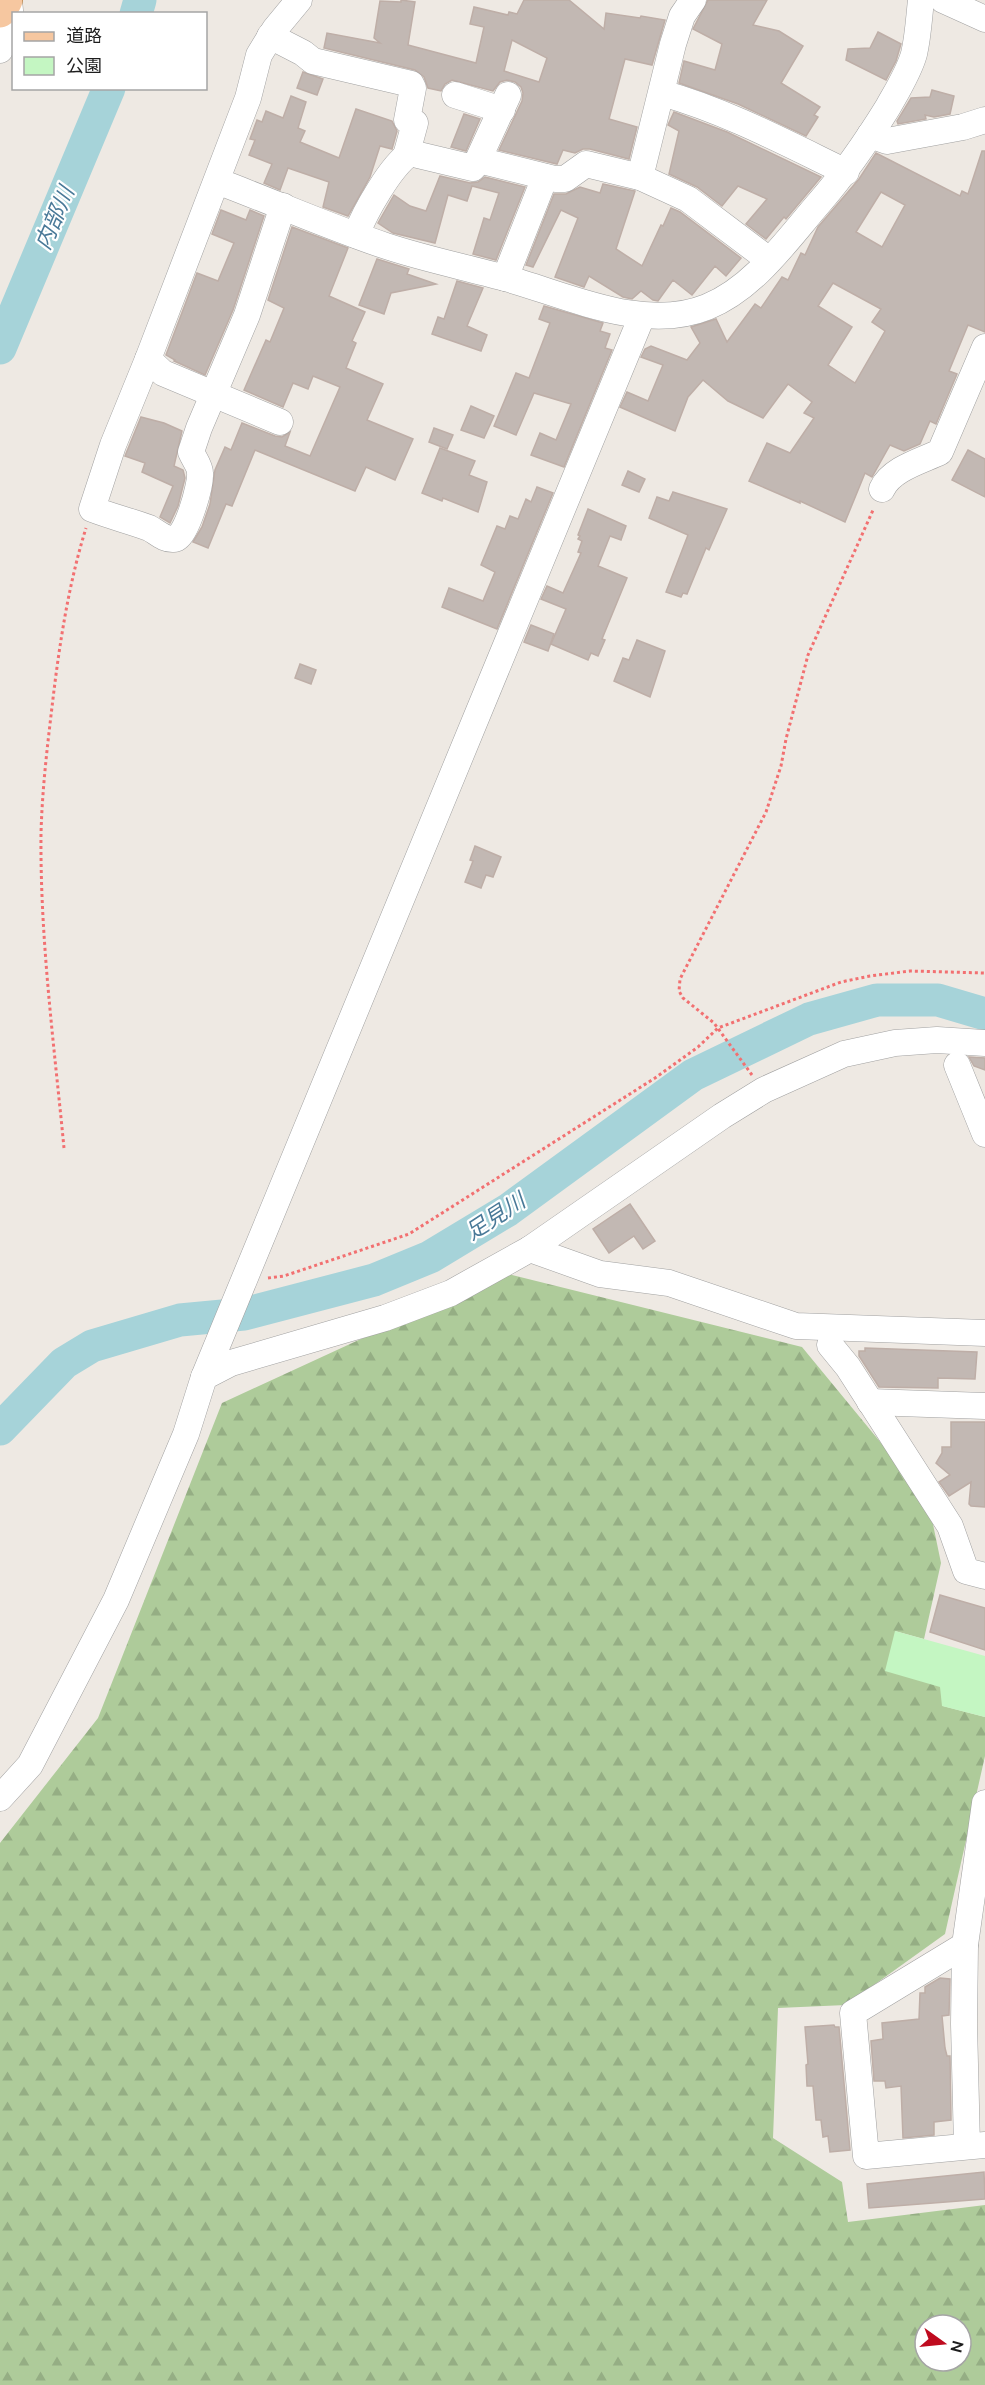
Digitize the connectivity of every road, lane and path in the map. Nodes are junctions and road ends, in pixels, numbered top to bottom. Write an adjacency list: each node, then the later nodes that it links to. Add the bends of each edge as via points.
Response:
1 (8, 0): 6 (main road); 9 (street, via 11,21)
2 (299, 0): 8 (street)
3 (693, 0): 10 (street, via 682,16)
4 (921, 0): 13 (street, via 914,55)
5 (943, 0): 7 (street)
6 (0, 11)
7 (985, 19)
8 (270, 36): 14 (street, via 313,61 411,84 407,120 415,123); 19 (street, via 260,54)
9 (0, 50)
10 (662, 93): 16 (street, via 695,102); 18 (street)
11 (455, 95): 15 (street, via 505,102)
12 (985, 120): 13 (street, via 886,141)
13 (870, 135): 16 (street)
14 (405, 156): 15 (street, via 410,153 473,168); 21 (street, via 363,217)
15 (480, 160): 17 (street)
16 (846, 172): 22 (street)
17 (545, 177): 18 (street, via 565,179 586,164); 23 (street)
18 (640, 177): 22 (street, via 688,199)
19 (217, 180): 20 (street); 26 (street)
20 (283, 206): 21 (street); 27 (street, via 247,315)
21 (356, 235): 23 (street)
22 (769, 260): 24 (street, via 736,291 707,307 671,316)
23 (505, 278): 24 (street)
24 (642, 316): 39 (street)
25 (985, 346): 29 (street, via 940,452 894,475)
26 (148, 359): 27 (street, via 163,373); 30 (street, via 112,445)
27 (215, 394): 28 (street); 30 (street, via 191,452 201,474 179,538 164,537)
28 (280, 422)
29 (882, 489): 32 (path, via 808,655 770,802 680,979 683,998)
30 (92, 509): 37 (path, via 75,561 57,662 41,834 45,947)
31 (985, 973): 32 (path, via 910,971 870,976 841,982)
32 (718, 1028): 35 (path); 39 (path, via 655,1078 409,1234)
33 (985, 1043): 38 (street, via 895,1043 844,1054 764,1090)
34 (957, 1065): 36 (street)
35 (758, 1083)
36 (983, 1123)
37 (64, 1148)
38 (530, 1249): 40 (street, via 600,1274 669,1283 796,1326); 42 (street, via 451,1293 385,1318)
39 (241, 1287): 42 (street)
40 (985, 1333)
41 (830, 1345): 43 (street)
42 (206, 1372): 46 (street, via 186,1434 116,1600 30,1765)
43 (870, 1402): 44 (street); 45 (street, via 950,1526 966,1571)
44 (985, 1406)
45 (985, 1576)
46 (0, 1798)
47 (985, 1803): 48 (street)
48 (965, 1945): 49 (street, via 963,2024); 49 (street, via 853,2013 866,2156)
49 (976, 2146)

